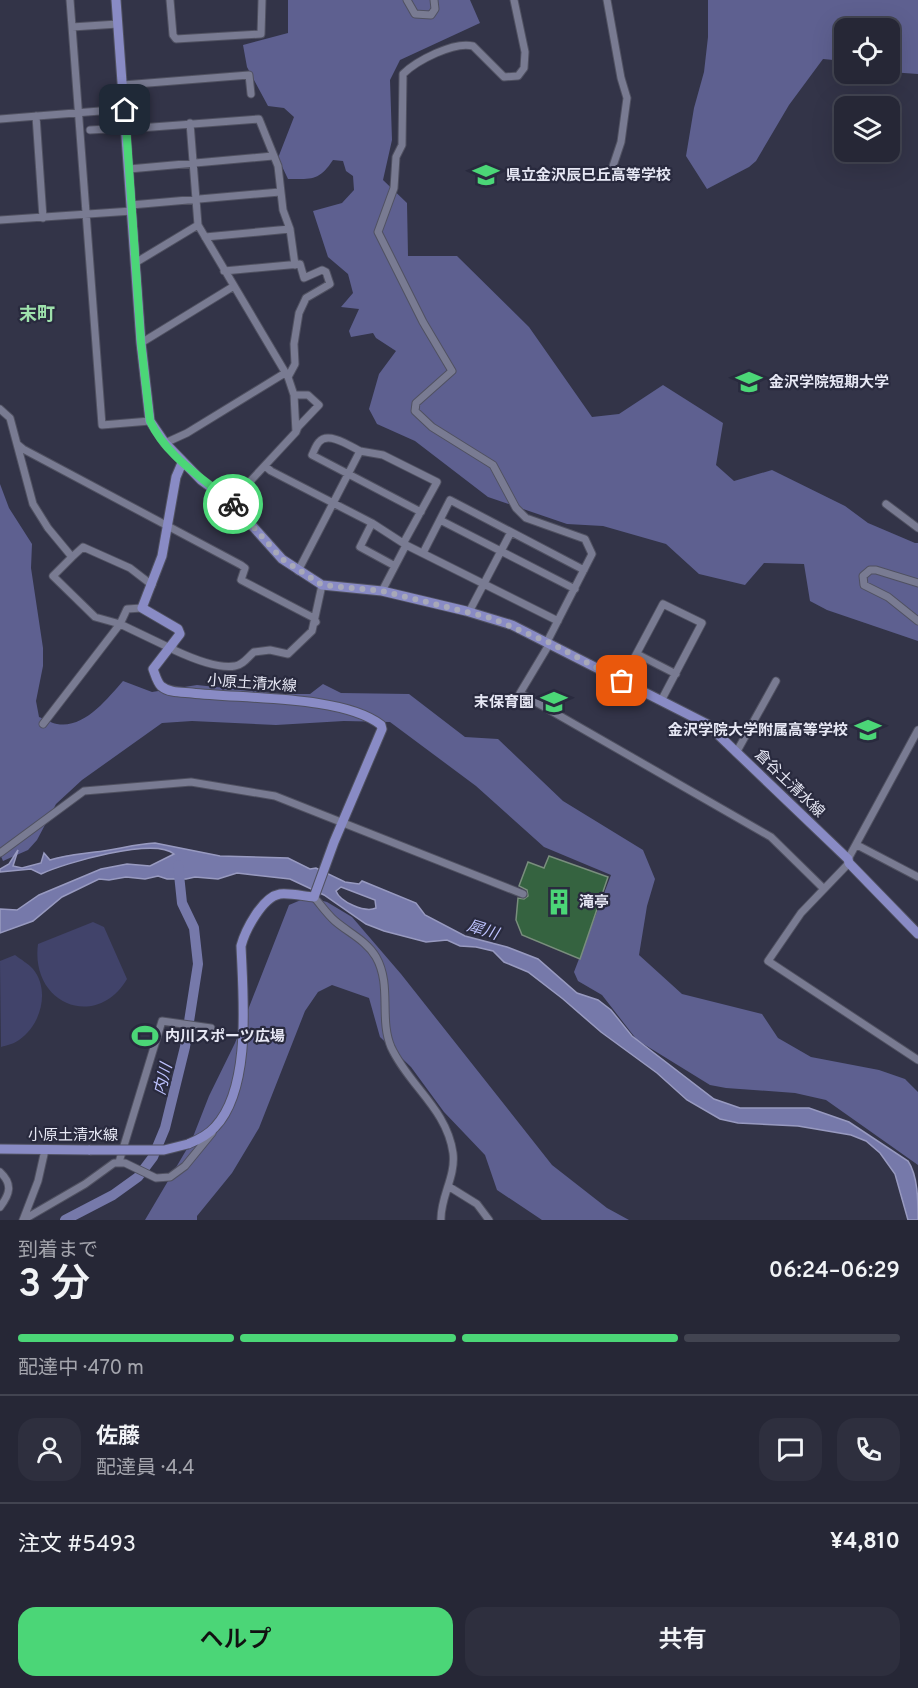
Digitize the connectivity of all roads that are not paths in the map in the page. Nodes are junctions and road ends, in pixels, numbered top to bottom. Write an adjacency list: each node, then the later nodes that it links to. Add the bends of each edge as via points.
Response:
1 (70, 0): 10 (street)
2 (116, 0): 9 (main road)
3 (170, 0): 4 (street, via 176,39 261,34)
4 (262, 0)
5 (407, 0): 6 (street, via 415,14 424,16 435,9)
6 (434, 0)
7 (514, 0): 63 (street, via 525,52 524,68 518,76 504,77 473,46 467,45 412,65 403,74 402,145 396,157 394,188 378,232 452,371 416,403 415,411 432,427 493,465 516,508 526,518 585,540 592,554)
8 (607, 0): 22 (street, via 627,98)
9 (118, 24): 10 (street); 11 (main road)
10 (72, 27): 14 (street)
11 (123, 85): 12 (street, via 249,75); 13 (main road)
12 (251, 94)
13 (125, 110): 14 (street); 18 (main road)
14 (79, 113): 15 (street); 27 (street)
15 (36, 116): 16 (street); 28 (street)
16 (0, 119)
17 (190, 123): 18 (street); 20 (street, via 259,118); 21 (street)
18 (126, 128): 19 (street); 23 (main road)
19 (90, 130)
20 (273, 156): 21 (street); 24 (street)
21 (194, 163): 23 (street); 25 (street)
22 (613, 166)
23 (129, 169): 26 (main road)
24 (280, 192): 25 (street); 31 (street)
25 (197, 200): 26 (street); 30 (street)
26 (132, 208): 27 (street); 33 (main road)
27 (86, 214): 28 (street); 41 (street, via 102,425)
28 (43, 218): 29 (street)
29 (0, 220)
30 (198, 225): 32 (street); 33 (street)
31 (290, 229): 32 (street); 34 (street)
32 (205, 237): 35 (street)
33 (135, 263): 37 (main road)
34 (295, 265): 35 (street); 38 (street, via 300,264 304,278 322,270 330,285 306,297 299,313 295,364)
35 (224, 271): 36 (street)
36 (234, 286): 37 (street); 38 (street)
37 (141, 343): 41 (main road)
38 (287, 375): 39 (street); 43 (street)
39 (294, 395): 42 (street); 42 (street, via 308,395 319,405)
40 (0, 409): 44 (street, via 10,418)
41 (150, 421): 43 (main road)
42 (296, 432): 47 (street)
43 (165, 443): 46 (main road)
44 (17, 444): 55 (street); 61 (street, via 33,504)
45 (360, 451): 48 (street); 48 (street, via 326,437 315,448 312,455); 52 (street, via 383,455 438,482)
46 (182, 463): 49 (main road, 倉谷土清水線); 55 (main road)
47 (265, 466): 49 (street); 50 (street)
48 (348, 474): 50 (street); 52 (street)
49 (231, 502): 64 (main road, 倉谷土清水線, via 282,559)
50 (333, 502): 54 (street); 64 (street)
51 (886, 504): 56 (street)
52 (421, 512): 58 (street)
53 (440, 519): 57 (street, via 450,500); 59 (street); 60 (street)
54 (372, 523): 58 (street); 62 (street, via 360,547)
55 (167, 525): 67 (main road); 75 (street, via 241,565 245,568 241,579)
56 (918, 528)
57 (511, 532): 59 (street); 63 (street)
58 (405, 544): 60 (street); 62 (street)
59 (501, 551): 66 (street); 69 (street)
60 (423, 553): 66 (street)
61 (72, 557): 67 (street, via 83,547 89,548 130,568); 76 (street, via 53,576 95,617)
62 (396, 566): 70 (street)
63 (584, 570): 69 (street)
64 (298, 571): 68 (main road, 倉谷土清水線)
65 (918, 583): 74 (street, via 876,570 863,576 868,589 888,597)
66 (484, 584): 72 (street); 73 (street)
67 (152, 585): 71 (main road)
68 (322, 585): 70 (main road, 倉谷土清水線); 75 (street)
69 (575, 589): 73 (street)
70 (382, 591): 72 (main road, 倉谷土清水線)
71 (142, 608): 76 (street, via 127,609); 78 (main road, via 178,629 180,634)
72 (469, 612): 77 (main road, 倉谷土清水線, via 512,625)
73 (558, 621): 77 (street)
74 (918, 621)
75 (316, 622): 78 (street, via 288,654 254,651 234,667 198,660)
76 (120, 624): 78 (street); 84 (street)
77 (548, 643): 81 (main road, 倉谷土清水線); 92 (street, via 520,693 771,837)
78 (170, 646): 87 (main road, 小原土清水線, via 153,669 160,685 170,691 293,700 369,715 381,725)
79 (637, 654): 80 (street); 80 (street, via 663,604 702,623); 81 (street)
80 (676, 674): 83 (street)
81 (622, 681): 83 (main road, 倉谷土清水線)
82 (776, 681): 86 (street)
83 (661, 701): 86 (main road, 倉谷土清水線, via 707,724)
84 (43, 724)
85 (918, 730): 88 (street)
86 (736, 753): 90 (main road, 倉谷土清水線)
87 (343, 822): 89 (street, via 260,793 191,782 107,787 84,791); 93 (street); 94 (main road, 小原土清水線)
88 (857, 845): 90 (street); 91 (street)
89 (0, 854)
90 (848, 861): 92 (street); 95 (main road, 倉谷土清水線)
91 (918, 877)
92 (823, 888): 97 (street, via 768,961)
93 (523, 894)
94 (314, 896): 98 (main road, 小原土清水線, via 279,894 271,898 246,930 241,946 241,1052 234,1089); 103 (street, via 334,921 369,946 377,958 385,987 390,1045 446,1125 453,1157)
95 (918, 934)
96 (211, 1028): 101 (street, via 162,1021)
97 (918, 1060)
98 (215, 1126): 100 (main road, 小原土清水線, bridge, via 200,1139 164,1150); 101 (street, via 185,1166 170,1177 156,1178)
99 (0, 1149): 100 (main road, 小原土清水線)
100 (45, 1150): 105 (street)
101 (122, 1163): 105 (street, via 114,1163)
102 (0, 1172): 104 (street, via 9,1183 9,1192)
103 (448, 1186): 106 (street); 107 (street, via 477,1204)
104 (0, 1207)
105 (23, 1220)
106 (441, 1220)
107 (489, 1220)

